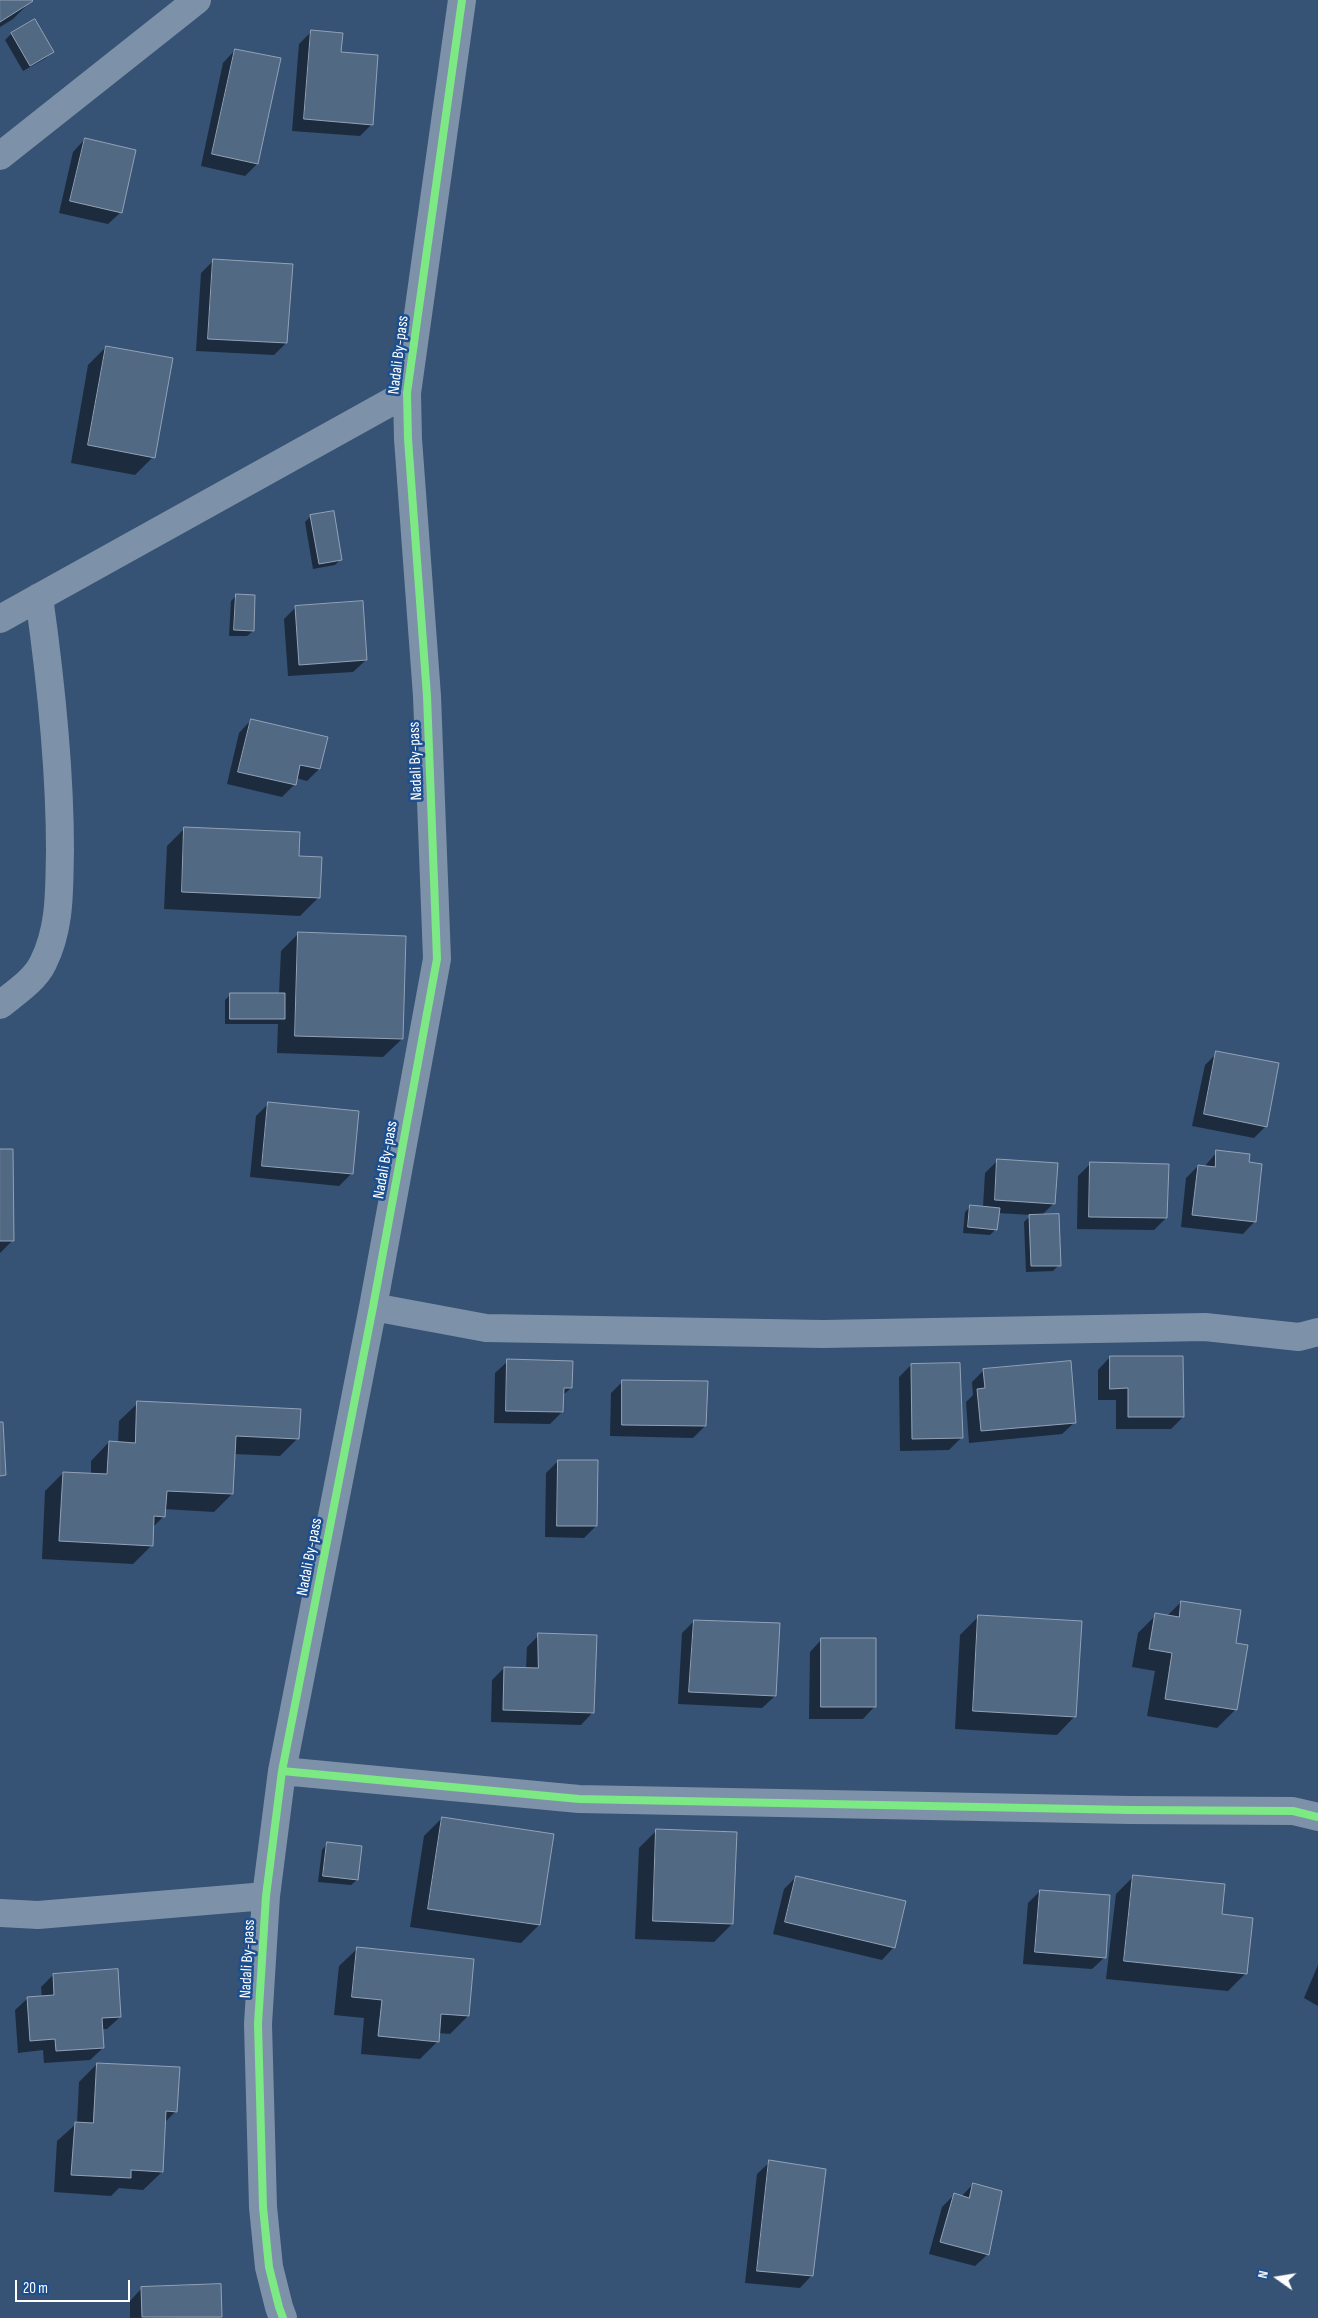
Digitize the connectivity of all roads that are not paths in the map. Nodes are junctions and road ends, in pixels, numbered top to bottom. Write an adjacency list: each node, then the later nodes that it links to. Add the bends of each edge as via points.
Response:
1 (197, 0): 3 (street)
2 (462, 0): 4 (street, Nadali By-pass)
3 (0, 156)
4 (407, 393): 5 (street); 8 (street, Nadali By-pass, via 427,696 437,959)
5 (39, 597): 6 (street); 7 (street, via 51,682 60,788 57,923 43,964 22,988)
6 (0, 619)
7 (0, 1005)
8 (373, 1307): 9 (street, via 486,1328 824,1334 1205,1327 1299,1337); 10 (street, Nadali By-pass)
9 (1318, 1332)
10 (282, 1771): 11 (street, via 579,1799 1293,1811); 12 (street, Nadali By-pass)
11 (1318, 1817)
12 (266, 1896): 13 (street, via 38,1915); 14 (street, Nadali By-pass, via 258,2024 263,2207)
13 (0, 1913)
14 (278, 2314)

